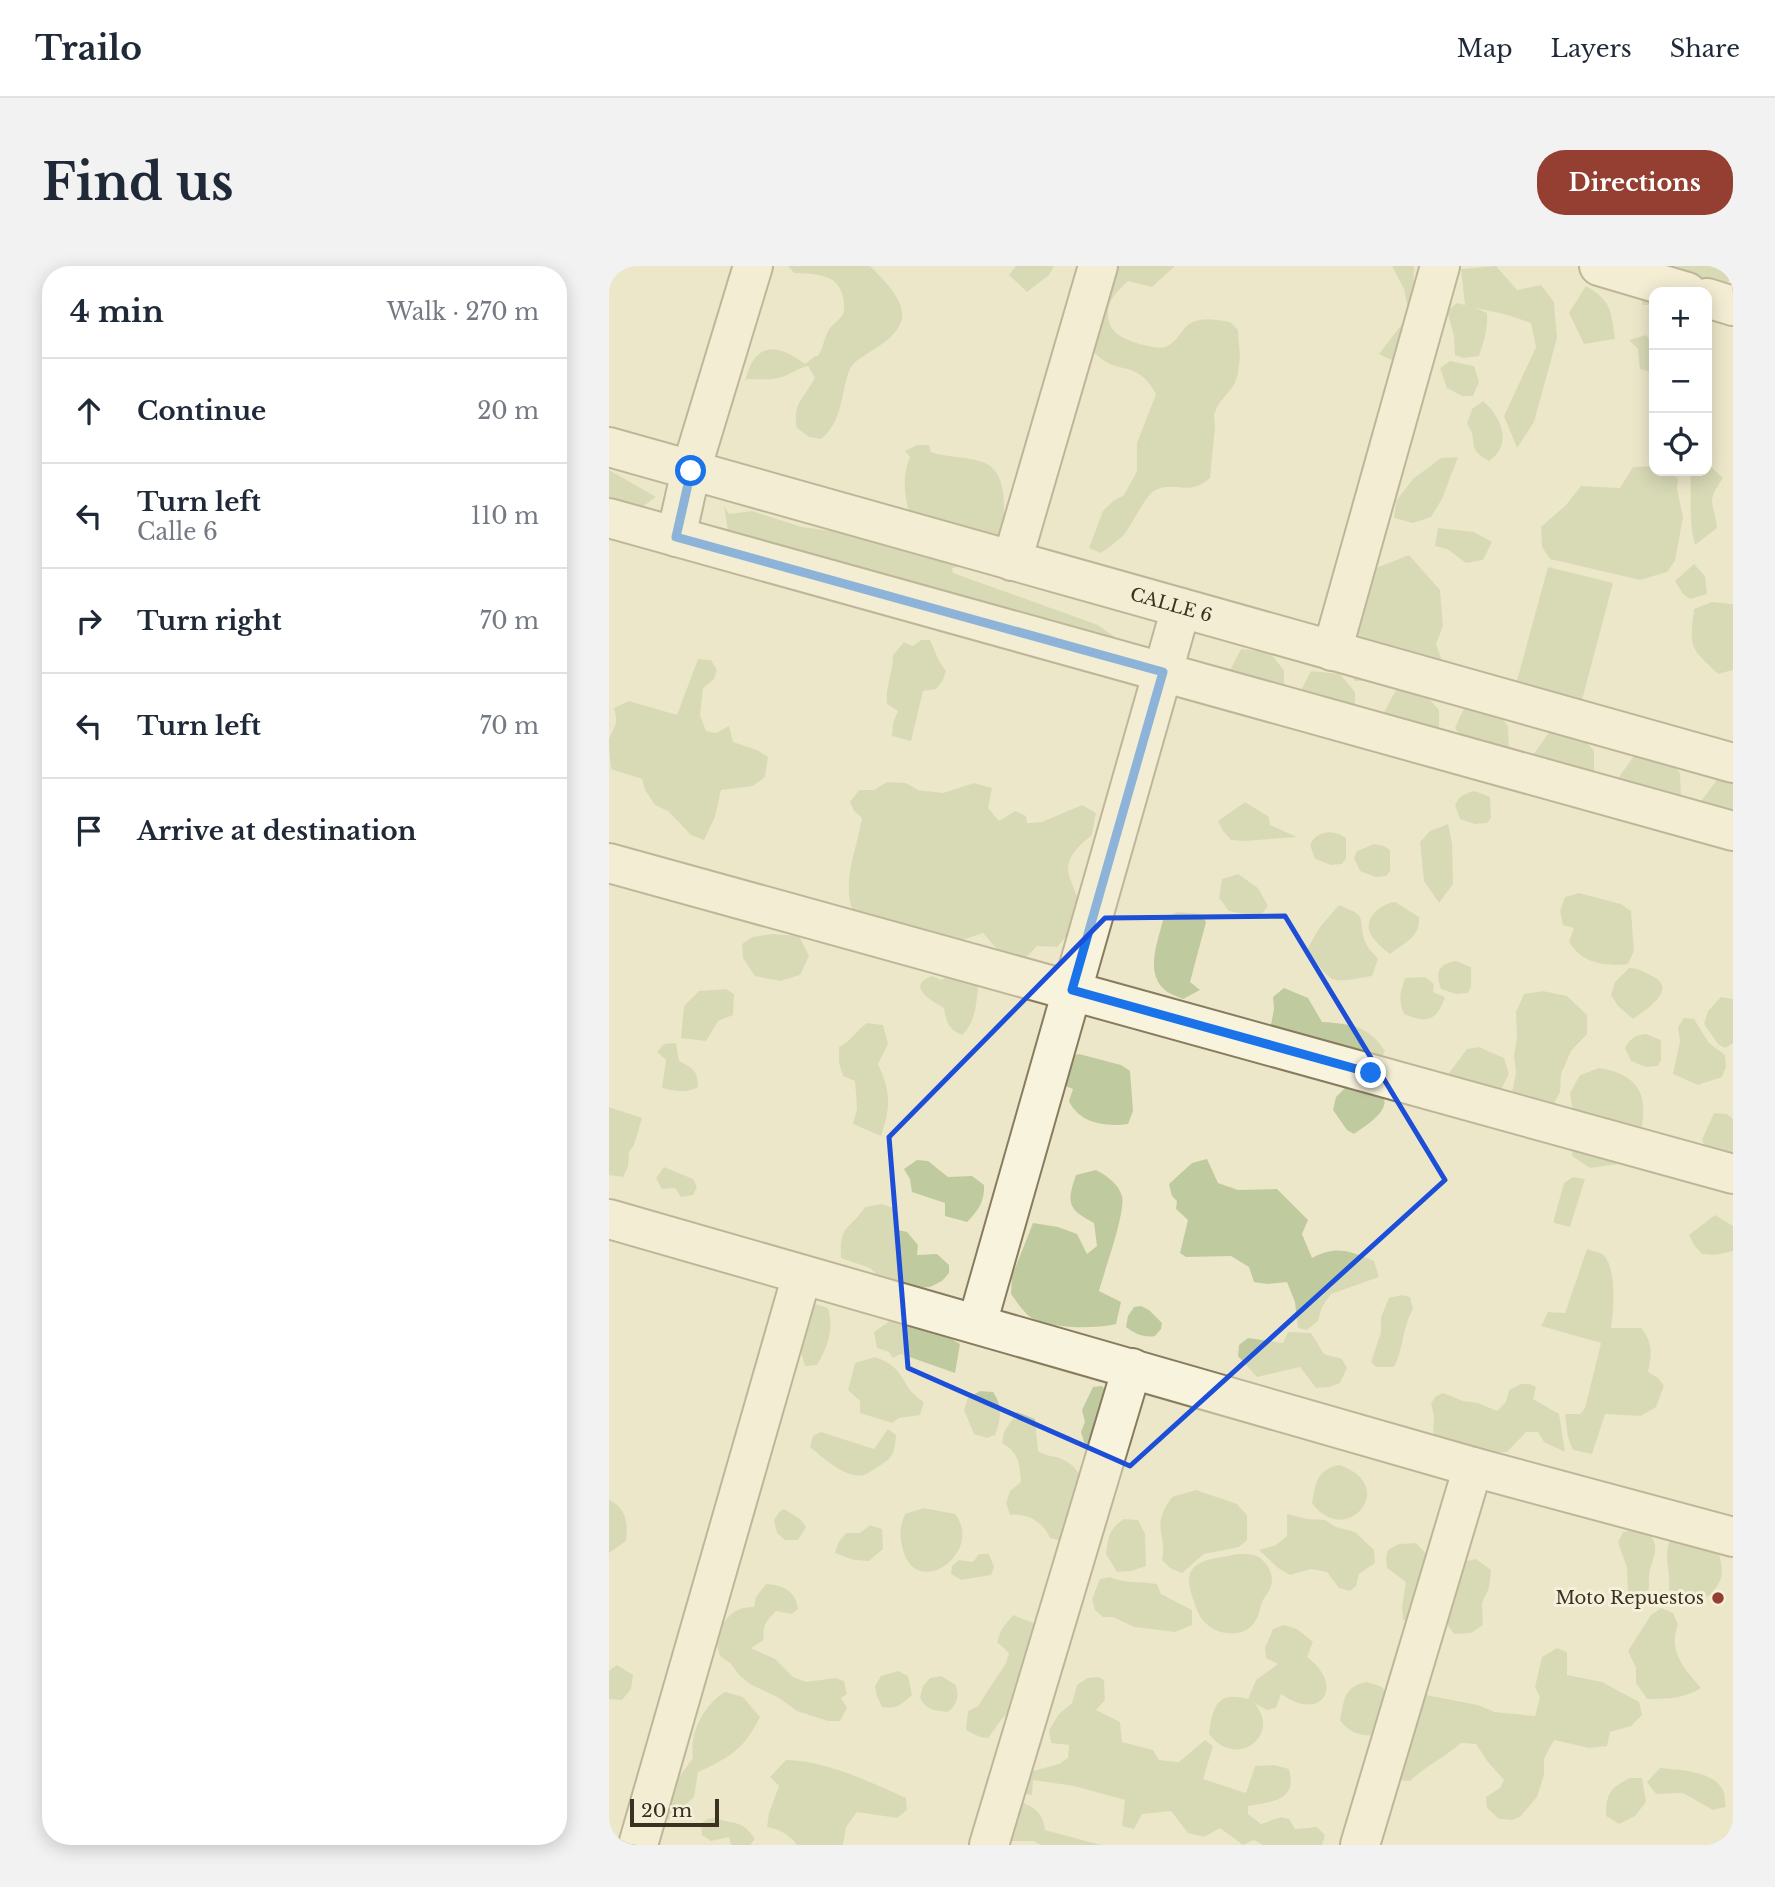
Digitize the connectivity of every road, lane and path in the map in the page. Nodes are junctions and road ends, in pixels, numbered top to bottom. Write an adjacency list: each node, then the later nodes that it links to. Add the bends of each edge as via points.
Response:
1 (753, 266): 9 (street)
2 (1098, 266): 12 (street)
3 (1440, 266): 14 (street)
4 (1599, 266): 5 (street)
5 (1670, 287)
6 (1712, 300): 7 (street)
7 (1733, 306)
8 (609, 447): 9 (street, CALLE 6)
9 (691, 471): 11 (street); 12 (street, CALLE 6)
10 (609, 518): 11 (street)
11 (676, 537): 15 (street)
12 (1012, 561): 13 (street, CALLE 6)
13 (1181, 608): 14 (street, CALLE 6); 15 (street)
14 (1332, 651): 16 (street, CALLE 6)
15 (1163, 672): 17 (street); 19 (street)
16 (1733, 763)
17 (1733, 831)
18 (609, 863): 19 (street)
19 (1072, 990): 20 (street); 23 (street)
20 (1733, 1174)
21 (609, 1219): 22 (street)
22 (802, 1275): 23 (street); 27 (street)
23 (977, 1324): 24 (street)
24 (1132, 1368): 25 (street); 28 (street)
25 (1473, 1467): 26 (street); 29 (street)
26 (1733, 1537)
27 (638, 1845)
28 (989, 1845)
29 (1360, 1845)

